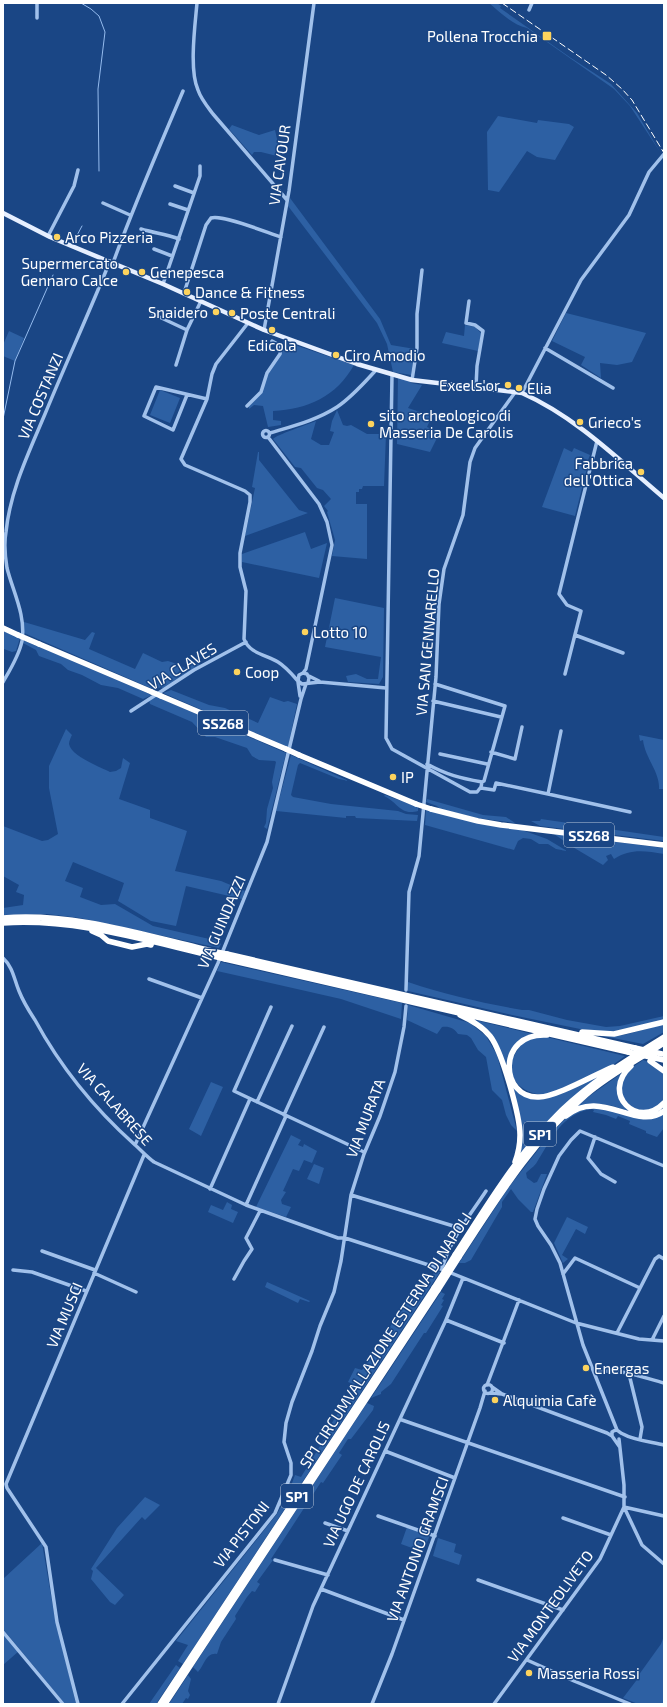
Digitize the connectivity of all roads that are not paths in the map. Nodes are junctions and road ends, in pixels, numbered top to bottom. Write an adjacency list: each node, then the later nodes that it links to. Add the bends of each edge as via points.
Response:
1 (37, 3): 6 (street)
2 (197, 3): 13 (street, via 194,46 197,89 213,114)
3 (314, 3): 13 (street, VIA CAVOUR)
4 (532, 3): 5 (street)
5 (529, 10)
6 (37, 18)
7 (183, 91): 18 (street, VIA COSTANZI)
8 (664, 154): 36 (street, via 649,172 629,215 580,280)
9 (200, 166): 12 (street, via 200,176)
10 (78, 170): 20 (street, via 74,186)
11 (175, 186): 12 (street)
12 (194, 193): 16 (street)
13 (288, 200): 21 (street, VIA CAVOUR)
14 (103, 203): 18 (street)
15 (170, 204): 16 (street)
16 (188, 210): 22 (street)
17 (3, 213): 20 (main road)
18 (130, 215): 25 (street, VIA COSTANZI)
19 (141, 229): 22 (street)
20 (48, 236): 25 (main road)
21 (280, 237): 28 (street, via 223,218 211,218 206,225); 34 (street, VIA CAVOUR)
22 (179, 239): 24 (street)
23 (154, 249): 24 (street)
24 (172, 256): 27 (street)
25 (111, 262): 27 (main road); 60 (street, VIA COSTANZI, via 25,461 13,500 5,547 7,567 20,607 22,640 19,653)
26 (422, 270): 40 (street)
27 (163, 284): 28 (main road)
28 (184, 293): 29 (main road)
29 (200, 301): 32 (main road); 33 (street)
30 (469, 301): 41 (street, via 466,323 475,325 483,331)
31 (153, 314): 33 (street)
32 (248, 323): 34 (main road); 46 (street, via 216,364)
33 (187, 330): 37 (street)
34 (264, 330): 38 (main road)
35 (272, 341): 47 (street, via 281,346 280,354 266,373 261,392)
36 (545, 348): 42 (street); 44 (street)
37 (176, 365)
38 (376, 370): 39 (main road); 48 (street, via 330,411 309,421)
39 (392, 375): 40 (main road); 66 (street)
40 (412, 380): 41 (main road)
41 (476, 386): 43 (main road)
42 (613, 388)
43 (516, 391): 44 (main road); 65 (street, VIA SAN GENNARELLO, via 475,448 470,462 463,515 449,550 441,586)
44 (522, 393): 50 (main road, via 568,418)
45 (187, 395): 45 (street, via 156,387 144,416 173,430); 46 (street)
46 (207, 399): 54 (street, via 181,459 185,465 250,495 240,553 240,567 246,591)
47 (247, 406)
48 (270, 433): 49 (street); 49 (street, via 267,430 263,432 264,436)
49 (268, 437): 58 (street, via 319,504 327,522 332,545)
50 (597, 441): 51 (main road); 53 (street, via 559,594 567,604 581,611)
51 (664, 498)
52 (3, 628): 81 (highway, SS268, bridge, via 416,804 478,821)
53 (575, 635): 55 (street); 59 (street)
54 (246, 642): 56 (street, VIA GUINDAZZI, via 252,650); 69 (street, VIA CLAVES, via 194,670)
55 (623, 654)
56 (289, 670): 58 (street); 61 (street, VIA GUINDAZZI)
57 (3, 673): 60 (street)
58 (305, 673): 61 (street); 63 (street); 64 (street, VIA GUINDAZZI)
59 (565, 674)
60 (7, 675): 62 (street, VIA COSTANZI)
61 (298, 681): 64 (street, via 302,684); 67 (street, VIA GUINDAZZI)
62 (3, 682)
63 (320, 682): 64 (street); 66 (street)
64 (307, 683): 67 (street, VIA GUINDAZZI)
65 (435, 684): 68 (street, VIA SAN GENNARELLO); 70 (street, via 505,706)
66 (386, 688): 76 (street, via 388,744)
67 (301, 699): 91 (street, VIA GUINDAZZI, via 267,842)
68 (434, 701): 70 (street); 76 (street, VIA SAN GENNARELLO)
69 (131, 711)
70 (502, 716): 73 (street)
71 (522, 727): 73 (street, via 515,759)
72 (561, 731): 79 (street)
73 (491, 752): 75 (street)
74 (440, 754): 75 (street)
75 (487, 764): 77 (street)
76 (426, 766): 77 (street); 78 (street, via 470,792 477,792); 90 (street, via 419,856 409,892)
77 (482, 782): 78 (street)
78 (481, 788): 79 (street, via 494,790 496,783)
79 (548, 794): 80 (street)
80 (630, 812)
81 (662, 845)
82 (3, 918): 86 (highway, via 40,917 79,921)
83 (3, 923): 84 (highway)
84 (56, 923): 85 (highway, via 97,929); 85 (highway, via 94,932 108,941 132,947 147,944 173,950)
85 (180, 948): 86 (highway)
86 (215, 954): 87 (highway, bridge)
87 (226, 957): 94 (highway); 95 (highway)
88 (3, 958): 115 (street, VIA CALABRESE, via 8,963 35,1021 55,1052 102,1113)
89 (149, 979): 91 (street)
90 (406, 990)
91 (202, 998): 115 (street, VIA GUINDAZZI)
92 (271, 1006): 108 (street, via 234,1090)
93 (406, 1006): 116 (street, VIA MURATA, via 397,1065 380,1116)
94 (447, 1009): 99 (highway); 119 (highway, via 485,1031 501,1055 520,1130 519,1148)
95 (524, 1022): 96 (highway, via 533,1021 604,1034 625,1032); 104 (highway, bridge)
96 (664, 1022)
97 (292, 1026): 109 (street)
98 (324, 1027): 112 (street)
99 (561, 1036): 103 (highway); 106 (highway, via 527,1038 513,1051 509,1061 510,1074 522,1092 540,1098)
100 (664, 1037): 102 (highway)
101 (664, 1043): 102 (highway)
102 (656, 1045): 106 (highway, SP1 CIRCUMVALLAZIONE ESTERNA DI NAPOLI / SP1); 110 (highway, via 651,1054 625,1072 620,1080 619,1090 624,1102 637,1112 652,1112); 114 (highway, SP1 CIRCUMVALLAZIONE ESTERNA DI NAPOLI / SP1, via 590,1091 566,1112)
103 (627, 1052): 105 (highway, bridge); 105 (highway, bridge)
104 (663, 1056): 105 (highway)
105 (652, 1059): 107 (highway)
106 (626, 1061): 119 (highway, SP1 CIRCUMVALLAZIONE ESTERNA DI NAPOLI / SP1, via 563,1109)
107 (664, 1071)
108 (250, 1099): 109 (street); 121 (street)
109 (257, 1102): 112 (street)
110 (664, 1103)
111 (664, 1111): 114 (highway, via 653,1117 638,1117 608,1107 591,1106 568,1114)
112 (285, 1116): 116 (street); 124 (street)
113 (596, 1138): 118 (street); 120 (street, via 588,1158 601,1174); 134 (street, VIA MONTEOLIVETO, via 580,1131 571,1140 559,1156 544,1189 536,1216 538,1226 556,1253)
114 (538, 1143): 129 (highway, SP1 CIRCUMVALLAZIONE ESTERNA DI NAPOLI / SP1)
115 (134, 1145): 117 (street, VIA CALABRESE)
116 (364, 1152): 123 (street, VIA MURATA)
117 (144, 1155): 121 (street, VIA CALABRESE); 133 (street, VIA MUSCI)
118 (664, 1166)
119 (512, 1167): 129 (highway, SP1 CIRCUMVALLAZIONE ESTERNA DI NAPOLI / SP1)
120 (615, 1182)
121 (210, 1189): 124 (street, VIA CALABRESE)
122 (486, 1191): 126 (street)
123 (351, 1195): 126 (street); 127 (street, VIA MURATA)
124 (246, 1205): 125 (street, VIA CALABRESE)
125 (260, 1211): 127 (street, VIA CALABRESE, via 338,1238); 136 (street, via 246,1238 252,1251)
126 (460, 1228): 131 (street)
127 (345, 1238): 131 (street, VIA CALABRESE); 184 (street, VIA PISTONI, via 334,1292 286,1423 284,1442 292,1475 283,1498 275,1513)
128 (42, 1251): 133 (street)
129 (457, 1256): 138 (highway, SP1 CIRCUMVALLAZIONE ESTERNA DI NAPOLI / SP1, bridge)
130 (664, 1259): 137 (street, via 659,1256 656,1258)
131 (441, 1269): 135 (street, VIA CALABRESE)
132 (13, 1270): 139 (street, via 32,1272)
133 (95, 1272): 139 (street, VIA MUSCI); 140 (street)
134 (563, 1274): 137 (street, via 575,1258); 144 (street, VIA MONTEOLIVETO)
135 (463, 1278): 141 (street, VIA CALABRESE); 143 (street, VIA UGO DE CAROLIS)
136 (234, 1279)
137 (640, 1288): 145 (street)
138 (436, 1289): 185 (highway, SP1 CIRCUMVALLAZIONE ESTERNA DI NAPOLI / SP1); 186 (highway, SP1 CIRCUMVALLAZIONE ESTERNA DI NAPOLI / SP1)
139 (86, 1291): 183 (street, VIA MUSCI, via 6,1484 46,1547 57,1622)
140 (136, 1292)
141 (519, 1300): 144 (street, VIA CALABRESE); 148 (street)
142 (664, 1316): 146 (street)
143 (446, 1320): 148 (street); 162 (street, VIA UGO DE CAROLIS)
144 (576, 1323): 145 (street, VIA CALABRESE); 149 (street, VIA MONTEOLIVETO)
145 (617, 1333): 146 (street, VIA CALABRESE)
146 (652, 1340): 147 (street, VIA CALABRESE)
147 (664, 1341)
148 (504, 1343): 152 (street, via 491,1376)
149 (595, 1373): 150 (street, via 604,1371); 156 (street, VIA MONTEOLIVETO, via 613,1424)
150 (629, 1374): 151 (street); 158 (street, via 641,1424)
151 (664, 1383)
152 (490, 1386): 153 (street, via 492,1390); 153 (street, via 484,1387); 154 (street)
153 (488, 1392): 154 (street); 159 (street, VIA ANTONIO GRAMSCI)
154 (502, 1394): 156 (street)
155 (402, 1420): 159 (street)
156 (614, 1434): 157 (street); 157 (street); 161 (street, VIA MONTEOLIVETO)
157 (620, 1436): 158 (street); 161 (street, VIA MONTEOLIVETO)
158 (640, 1439): 160 (street)
159 (468, 1442): 163 (street, VIA ANTONIO GRAMSCI); 164 (street)
160 (664, 1445)
161 (619, 1447): 164 (street, VIA MONTEOLIVETO)
162 (385, 1451): 163 (street); 170 (street, VIA UGO DE CAROLIS)
163 (456, 1478): 172 (street, VIA ANTONIO GRAMSCI)
164 (625, 1497): 165 (street, VIA MONTEOLIVETO)
165 (624, 1507): 167 (street); 171 (street, VIA MONTEOLIVETO); 174 (street, via 642,1544)
166 (378, 1516): 172 (street)
167 (664, 1516)
168 (563, 1518): 171 (street)
169 (325, 1523): 170 (street)
170 (348, 1531): 175 (street, VIA UGO DE CAROLIS)
171 (611, 1535): 178 (street, VIA MONTEOLIVETO, via 600,1559)
172 (435, 1536): 179 (street, VIA ANTONIO GRAMSCI)
173 (275, 1560): 175 (street)
174 (664, 1564)
175 (328, 1574): 177 (street, VIA UGO DE CAROLIS)
176 (478, 1580): 178 (street)
177 (321, 1589): 179 (street); 187 (street, VIA UGO DE CAROLIS)
178 (563, 1610): 181 (street, VIA MONTEOLIVETO)
179 (404, 1620): 188 (street, VIA ANTONIO GRAMSCI)
180 (3, 1632): 182 (street)
181 (527, 1660): 189 (street, VIA MONTEOLIVETO); 190 (street)
182 (63, 1704)
183 (78, 1704)
184 (122, 1704)
185 (160, 1704)
186 (165, 1704)
187 (278, 1704)
188 (372, 1704)
189 (494, 1704)
190 (630, 1704)

